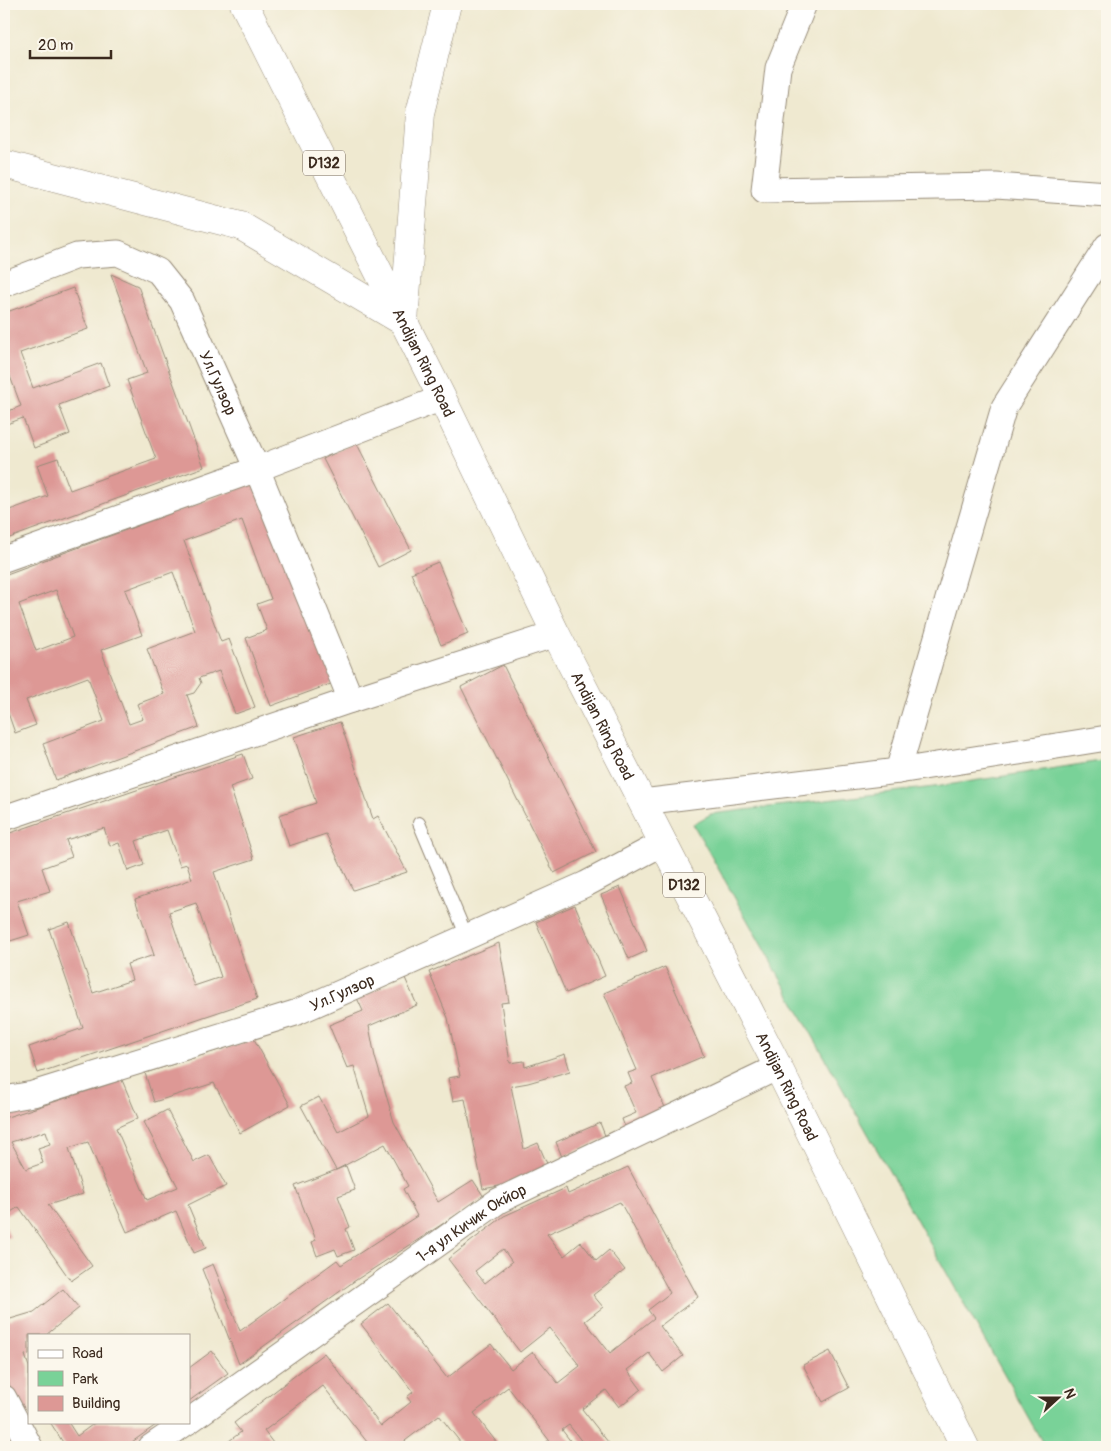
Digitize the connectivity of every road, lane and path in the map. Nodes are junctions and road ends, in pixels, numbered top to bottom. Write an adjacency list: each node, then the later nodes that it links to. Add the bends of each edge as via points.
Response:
1 (244, 4): 8 (main road, Andijan Ring Road / D132)
2 (447, 4): 8 (main road, via 420,113)
3 (804, 4): 5 (street, via 778,68 764,190 996,186)
4 (4, 164): 8 (main road, via 241,226)
5 (1107, 194)
6 (1107, 246): 15 (street, via 1004,406)
7 (4, 284): 10 (street, Ул.Гулзор, via 77,256 118,253 158,271 182,301)
8 (404, 322): 9 (main road, Andijan Ring Road / D132)
9 (442, 398): 10 (street); 12 (main road, Andijan Ring Road / D132)
10 (257, 469): 11 (street); 13 (street, Ул.Гулзор)
11 (4, 559)
12 (556, 634): 13 (street); 16 (main road, Andijan Ring Road / D132)
13 (351, 700): 17 (street)
14 (1107, 738): 15 (street)
15 (898, 770): 16 (street)
16 (642, 802): 19 (main road, Andijan Ring Road / D132)
17 (4, 818)
18 (419, 823): 20 (lane)
19 (663, 842): 20 (street, Ул.Гулзор, via 586,884); 21 (main road, Andijan Ring Road / D132)
20 (467, 937): 22 (street, Ул.Гулзор, via 295,1013 33,1094)
21 (778, 1067): 24 (street, 1-я ул Кичик Окйор, via 498,1200); 28 (main road, Andijan Ring Road / D132)
22 (4, 1099)
23 (4, 1398): 26 (street)
24 (190, 1420)
25 (184, 1424): 27 (street, 1-я ул Кичик Окйор)
26 (30, 1447)
27 (151, 1447)
28 (965, 1447)

